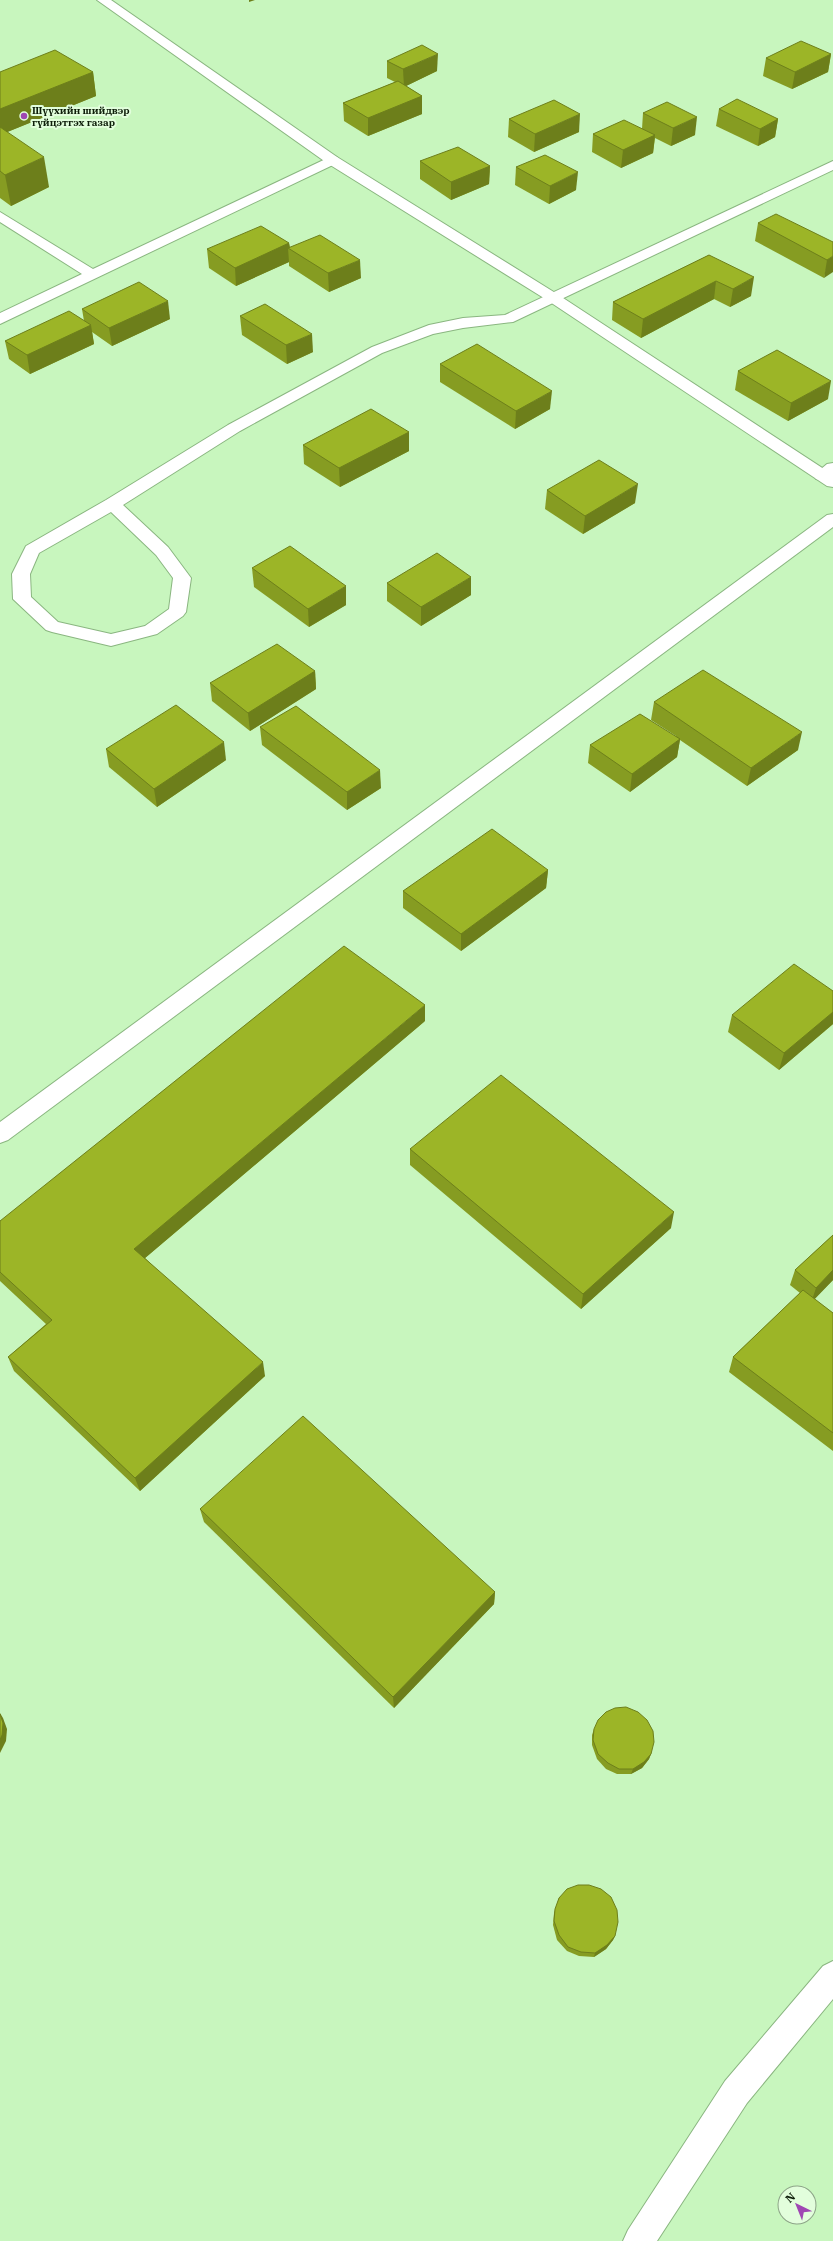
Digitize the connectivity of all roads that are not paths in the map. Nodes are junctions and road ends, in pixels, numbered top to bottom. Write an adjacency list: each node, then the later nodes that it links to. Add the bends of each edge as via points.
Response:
1 (103, 0): 2 (street)
2 (332, 160): 5 (street); 6 (street)
3 (833, 165): 6 (street)
4 (0, 216): 5 (street)
5 (93, 274): 7 (street)
6 (552, 297): 8 (street); 9 (street, via 508,319 463,323 429,330 377,350 234,428)
7 (0, 319)
8 (829, 475)
9 (112, 504): 9 (street, via 162,550 182,578 177,612 151,630 111,640 52,626 22,599 21,574 32,550)
10 (833, 519): 11 (street)
11 (0, 1134)
12 (833, 1976): 13 (street, via 736,2092)
13 (639, 2241)

